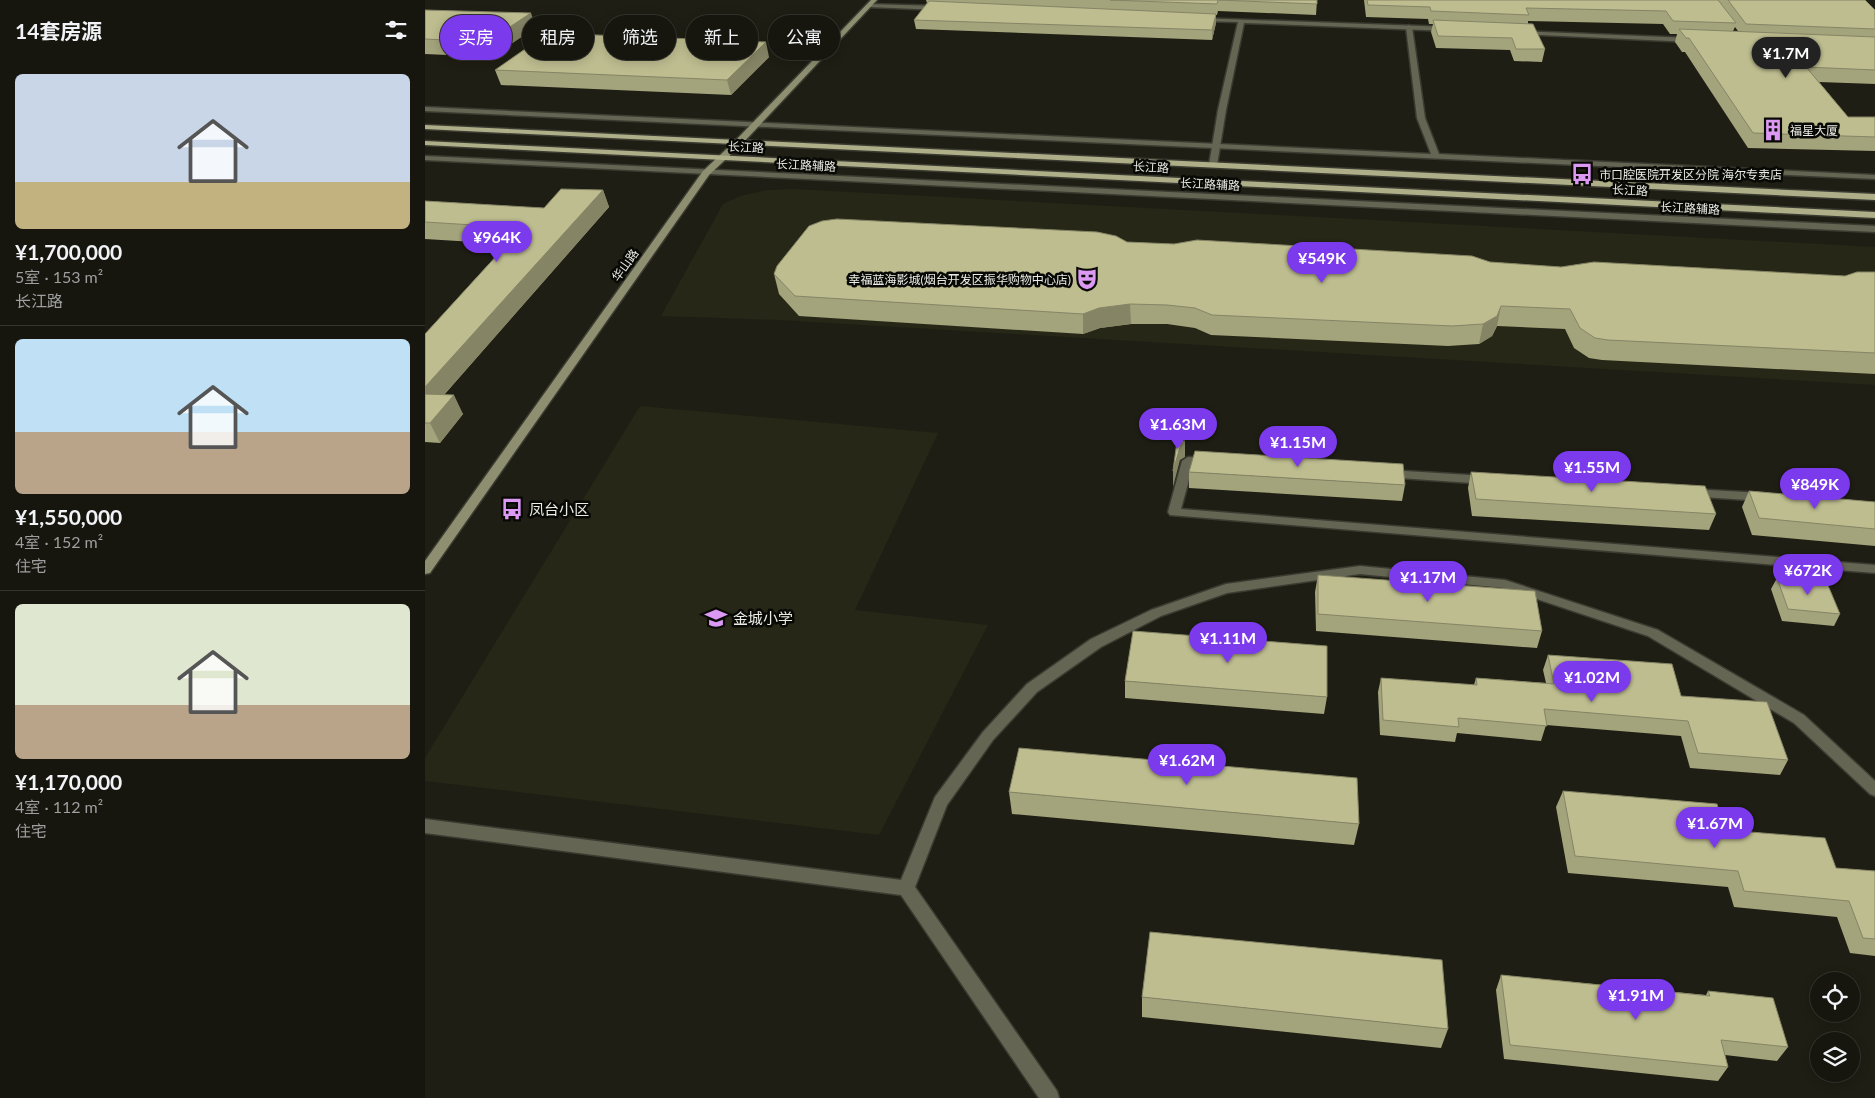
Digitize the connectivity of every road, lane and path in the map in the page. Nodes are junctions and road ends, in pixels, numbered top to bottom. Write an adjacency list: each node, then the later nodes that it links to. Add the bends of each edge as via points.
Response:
1 (872, 3): 2 (street); 10 (street, 华山路)
2 (946, 8)
3 (1192, 19): 4 (street)
4 (1241, 21): 5 (street); 14 (street)
5 (1409, 28): 6 (street); 15 (street, via 1421,118)
6 (1458, 30)
7 (1517, 32): 8 (street)
8 (1702, 40)
9 (425, 109): 10 (street)
10 (754, 125): 13 (street, 华山路); 14 (street)
11 (425, 127): 13 (main road, 长江路)
12 (425, 143): 17 (main road, 长江路)
13 (738, 143): 17 (street, 华山路); 18 (main road, 长江路)
14 (1216, 146): 15 (street); 18 (street)
15 (1436, 156): 20 (street)
16 (425, 158): 19 (street, 长江路辅路)
17 (720, 158): 19 (street, 华山路); 22 (main road, 长江路)
18 (1213, 166): 21 (main road, 长江路)
19 (706, 172): 23 (street, 长江路辅路); 30 (street, 华山路)
20 (1875, 177)
21 (1875, 197)
22 (1875, 215)
23 (1875, 229)
24 (1218, 463): 29 (street, via 1188,461 1175,512)
25 (1377, 473): 26 (street)
26 (1497, 480)
27 (1676, 492): 28 (street)
28 (1775, 498)
29 (1875, 569)
30 (425, 570)
31 (1875, 790): 33 (street, via 1799,719 1653,633 1505,584 1360,570 1226,589 1156,613 1088,649 1032,688 988,736 940,802)
32 (425, 826): 33 (street)
33 (906, 888): 34 (street)
34 (1050, 1098)

